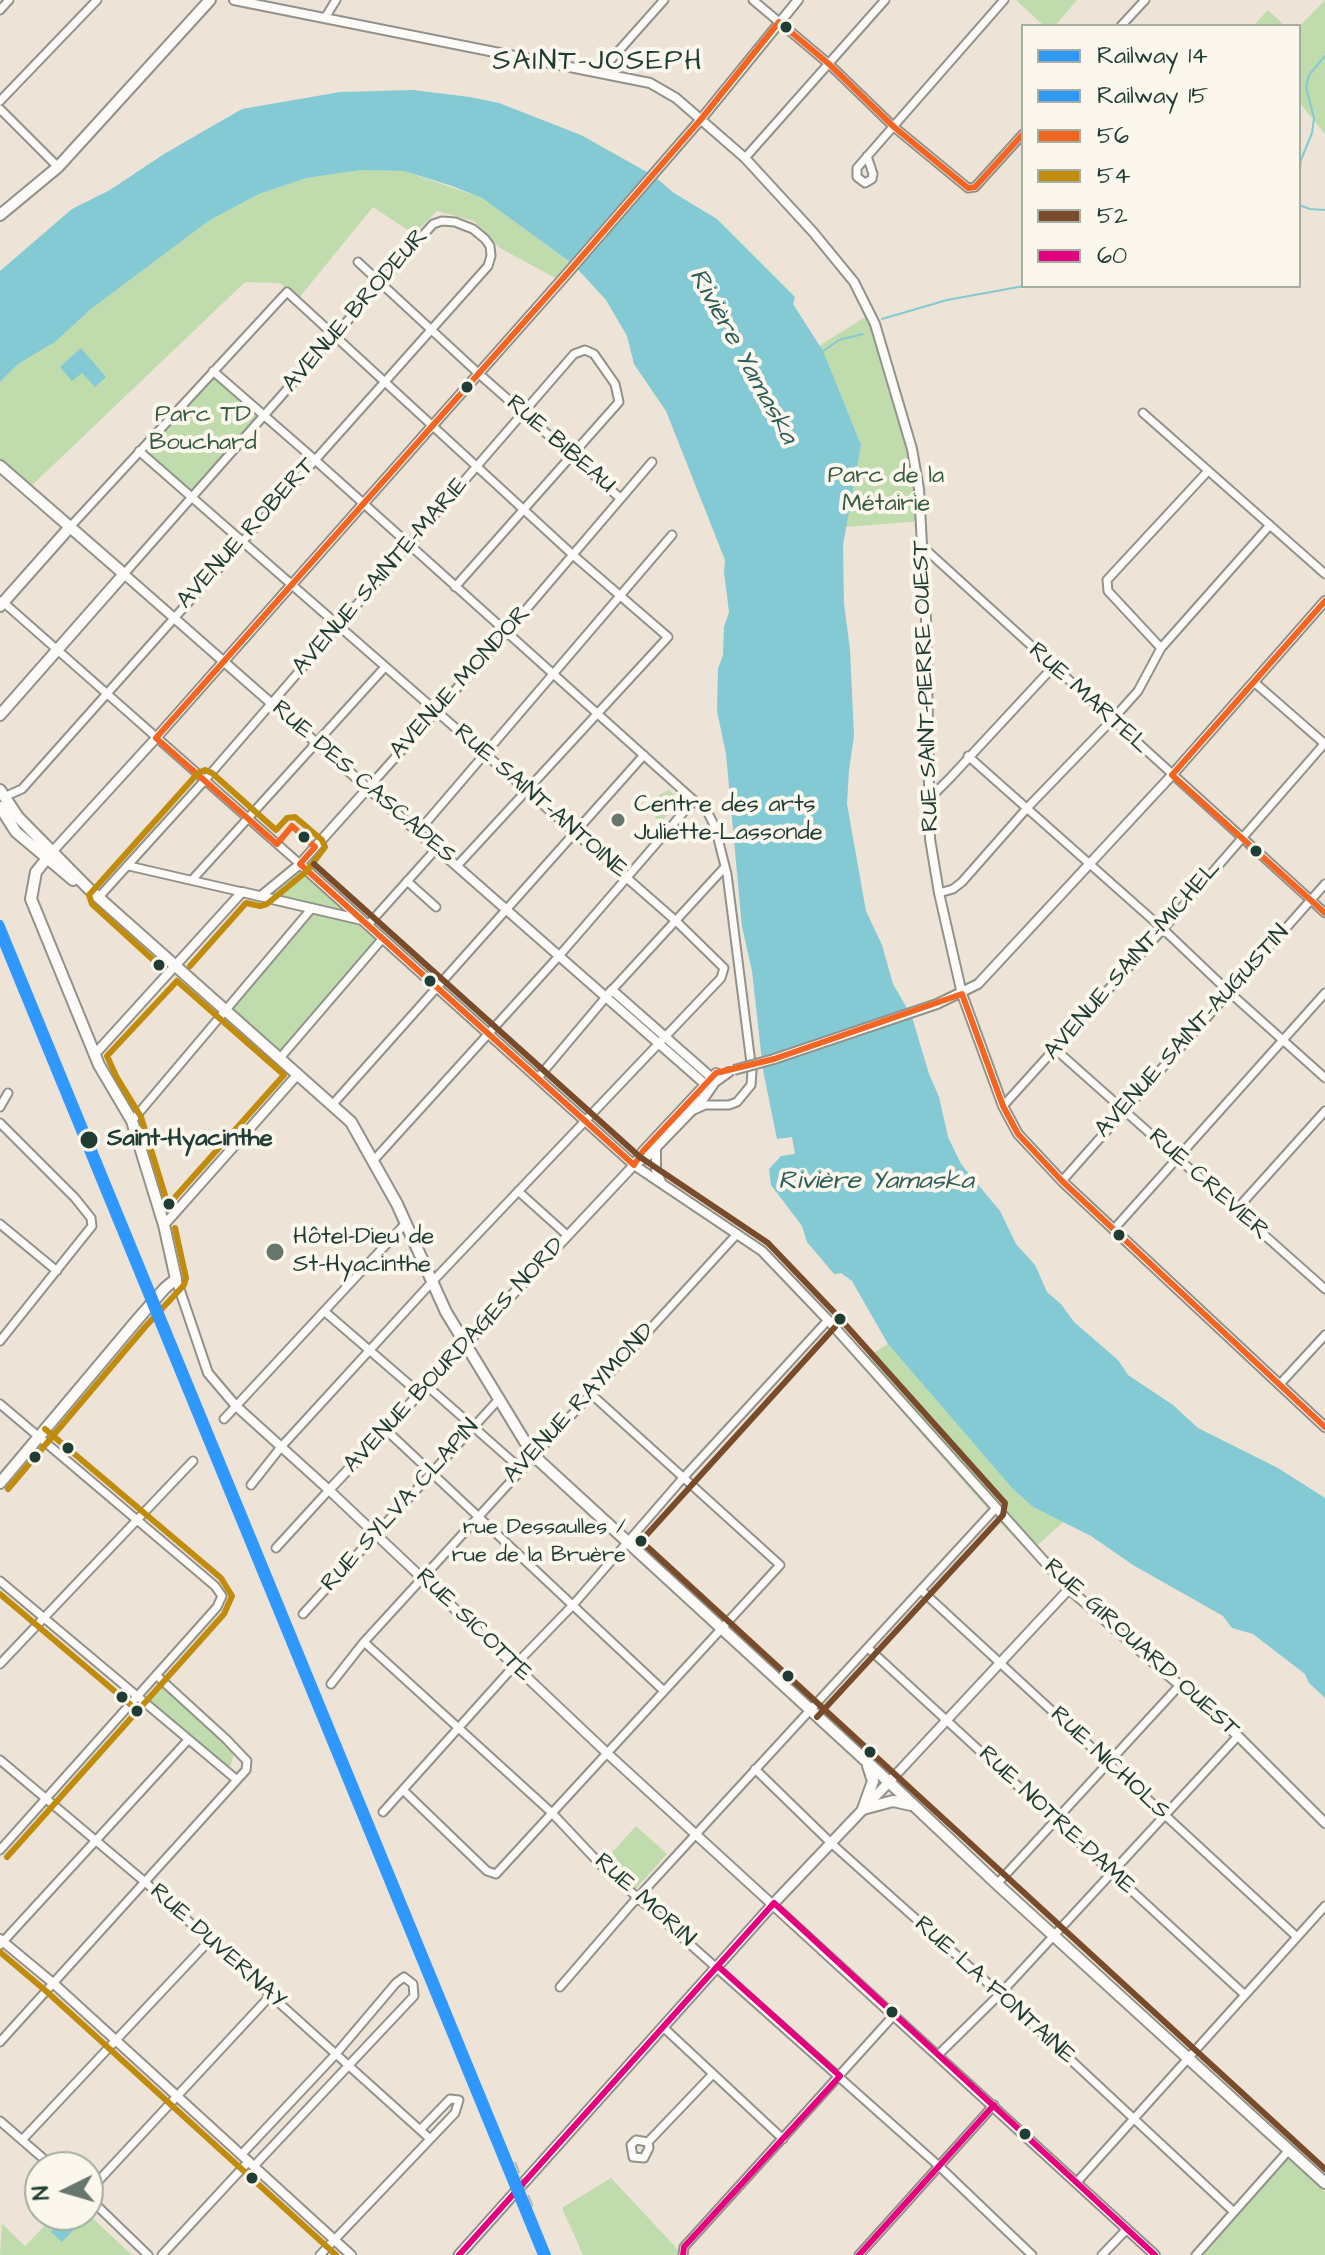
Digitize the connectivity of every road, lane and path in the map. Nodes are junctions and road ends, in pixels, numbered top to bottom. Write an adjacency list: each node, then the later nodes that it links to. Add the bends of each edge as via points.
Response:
1 (9, 0): 12 (street)
2 (97, 0): 18 (street)
3 (210, 0): 25 (main road)
4 (234, 0): 13 (street, RUE SAINT-PIERRE OUEST)
5 (336, 0): 13 (street)
6 (664, 0): 17 (street)
7 (753, 0): 14 (street)
8 (798, 0): 14 (street)
9 (885, 0): 16 (street)
10 (1004, 0): 21 (street)
11 (1145, 0): 15 (street)
12 (0, 10)
13 (325, 18): 17 (street, RUE SAINT-PIERRE OUEST)
14 (779, 22): 16 (street); 20 (street)
15 (1123, 24)
16 (829, 64): 21 (street); 24 (street)
17 (599, 73): 20 (street, RUE SAINT-PIERRE OUEST, via 650,83)
18 (0, 101)
19 (0, 109): 25 (street)
20 (702, 118): 24 (street, RUE SAINT-PIERRE OUEST); 33 (street)
21 (894, 127): 22 (street, via 968,188 975,187); 23 (street)
22 (1021, 136)
23 (867, 156)
24 (745, 158): 55 (street, RUE SAINT-PIERRE OUEST, via 854,282 875,324 912,449)
25 (58, 167): 26 (main road)
26 (0, 215)
27 (358, 262): 29 (street, RUE BIBEAU)
28 (488, 266): 29 (street, AVENUE BRODEUR, via 490,246 485,239 473,229 442,221 433,224); 30 (street, AVENUE ROBERT)
29 (381, 283): 30 (street, RUE BIBEAU); 31 (street, AVENUE BRODEUR)
30 (431, 329): 33 (street, RUE BIBEAU); 34 (street, AVENUE ROBERT)
31 (335, 335): 32 (street, via 287,292); 34 (street); 37 (street, AVENUE BRODEUR)
32 (213, 371): 37 (street); 39 (street)
33 (478, 373): 35 (street, RUE BIBEAU); 38 (street)
34 (384, 381): 38 (street); 41 (street, AVENUE ROBERT)
35 (523, 413): 40 (street, RUE BIBEAU); 40 (street, AVENUE SAINTE-MARIE, via 574,354 594,354 615,384 619,402); 44 (street, AVENUE SAINTE-MARIE)
36 (1143, 413): 45 (street)
37 (263, 417): 41 (street); 46 (street, AVENUE BRODEUR)
38 (432, 425): 44 (street); 48 (street)
39 (139, 451): 46 (street, RUE SAINT-ANTOINE); 51 (street)
40 (572, 455): 47 (street, RUE BIBEAU); 49 (street)
41 (314, 459): 48 (street); 53 (street, AVENUE ROBERT)
42 (652, 462): 47 (street, AVENUE MONDOR)
43 (0, 466): 51 (main road, RUE DES CASCADES)
44 (477, 466): 49 (street); 54 (street, AVENUE SAINTE-MARIE)
45 (1208, 471): 50 (street); 67 (street, via 1107,580 1108,591)
46 (192, 497): 53 (street, RUE SAINT-ANTOINE); 57 (street, AVENUE BRODEUR)
47 (620, 498): 56 (street, AVENUE MONDOR)
48 (362, 503): 54 (street); 59 (street)
49 (524, 509): 56 (street); 60 (street)
50 (1270, 525): 58 (street); 67 (street)
51 (70, 527): 57 (main road, RUE DES CASCADES); 63 (main road)
52 (672, 535): 61 (street)
53 (241, 541): 59 (street, RUE SAINT-ANTOINE); 64 (street, AVENUE ROBERT)
54 (408, 546): 60 (street); 65 (street, AVENUE SAINTE-MARIE)
55 (924, 548): 71 (street, RUE MARTEL); 90 (street, RUE SAINT-PIERRE OUEST)
56 (573, 555): 61 (street); 66 (street, AVENUE MONDOR)
57 (124, 574): 64 (street, RUE DES CASCADES); 68 (main road, AVENUE BRODEUR)
58 (1325, 574)
59 (291, 584): 65 (street, RUE SAINT-ANTOINE); 69 (street)
60 (455, 587): 66 (street)
61 (621, 594): 72 (street); 77 (street, via 668,637)
62 (1325, 601): 73 (street)
63 (1, 603): 68 (street)
64 (173, 617): 69 (street, RUE DES CASCADES); 74 (street, AVENUE ROBERT)
65 (338, 626): 70 (street, RUE SAINT-ANTOINE); 75 (street, AVENUE SAINTE-MARIE)
66 (506, 633): 72 (street); 76 (street, AVENUE MONDOR)
67 (1161, 648): 79 (street, via 1138,691)
68 (57, 650): 74 (street); 78 (main road, AVENUE BRODEUR)
69 (223, 661): 75 (street, RUE DES CASCADES); 80 (street)
70 (385, 667): 76 (street, RUE SAINT-ANTOINE); 81 (street)
71 (1053, 667): 79 (street, RUE MARTEL); 85 (street)
72 (554, 676): 77 (street); 83 (street)
73 (1254, 682): 82 (street); 86 (street)
74 (105, 693): 80 (street); 91 (street, AVENUE ROBERT, via 22,789)
75 (272, 703): 81 (street, RUE DES CASCADES); 87 (street, AVENUE SAINTE-MARIE)
76 (436, 711): 83 (street, RUE SAINT-ANTOINE); 88 (street, AVENUE MONDOR)
77 (598, 714): 84 (street); 89 (street)
78 (0, 715)
79 (1112, 720): 86 (street, RUE MARTEL); 93 (street)
80 (156, 738): 87 (street); 101 (street)
81 (317, 743): 88 (street, RUE DES CASCADES); 95 (street)
82 (1325, 744): 99 (street, AVENUE SAINT-MICHEL)
83 (484, 753): 89 (street, RUE SAINT-ANTOINE); 97 (street)
84 (644, 755): 92 (street); 98 (street)
85 (968, 756): 90 (street); 93 (street)
86 (1172, 775): 99 (street, RUE MARTEL); 102 (street)
87 (205, 780): 95 (street); 104 (street, AVENUE SAINTE-MARIE)
88 (368, 788): 97 (street, RUE DES CASCADES); 103 (street, AVENUE MONDOR)
89 (527, 790): 98 (street, RUE SAINT-ANTOINE); 105 (street)
90 (929, 795): 112 (street, RUE SAINT-PIERRE OUEST)
91 (1, 798): 96 (main road); 101 (main road)
92 (694, 800): 106 (street, via 715,827); 107 (street)
93 (1028, 807): 102 (street); 112 (street, via 962,882)
94 (0, 819): 96 (main road)
95 (249, 820): 103 (street); 108 (street)
96 (16, 832): 101 (main road)
97 (418, 832): 100 (street, RUE DES CASCADES)
98 (576, 834): 107 (street, RUE SAINT-ANTOINE); 118 (street)
99 (1242, 837): 115 (street, RUE MARTEL); 122 (street, AVENUE SAINT-MICHEL)
100 (437, 848): 105 (street, RUE DES CASCADES); 109 (street)
101 (49, 856): 114 (main road); 136 (main road, RUE SICOTTE, via 36,872 31,899)
102 (1090, 863): 122 (street); 130 (street, via 978,984)
103 (300, 864): 113 (street, AVENUE MONDOR); 121 (street)
104 (129, 866): 108 (street, RUE GIROUARD OUEST); 114 (street, AVENUE SAINTE-MARIE)
105 (457, 866): 118 (street, RUE DES CASCADES)
106 (724, 868): 120 (street); 147 (street, via 751,1085 729,1105)
107 (626, 878): 120 (street, RUE SAINT-ANTOINE); 124 (street)
108 (192, 880): 111 (street, RUE GIROUARD OUEST)
109 (407, 881): 116 (street); 121 (street)
110 (1325, 884): 115 (street, AVENUE SAINT-AUGUSTIN)
111 (242, 892): 113 (street, RUE GIROUARD OUEST); 125 (street)
112 (939, 893): 130 (street, RUE SAINT-PIERRE OUEST)
113 (261, 896): 117 (street, RUE GIROUARD OUEST)
114 (99, 897): 125 (main road)
115 (1310, 900): 119 (street, RUE MARTEL); 127 (street, AVENUE SAINT-AUGUSTIN)
116 (436, 907)
117 (312, 908): 121 (street, RUE GIROUARD OUEST); 131 (street)
118 (508, 911): 124 (street, RUE DES CASCADES); 126 (street)
119 (1325, 913)
120 (676, 921): 128 (street); 134 (street, RUE SAINT-ANTOINE, via 724,973)
121 (366, 922): 123 (street, RUE GIROUARD OUEST)
122 (1163, 929): 127 (street); 135 (street, AVENUE SAINT-MICHEL)
123 (383, 938): 126 (street, RUE GIROUARD OUEST); 137 (street)
124 (559, 956): 128 (street, RUE DES CASCADES); 132 (street)
125 (176, 967): 131 (main road); 136 (street)
126 (438, 988): 132 (street, RUE GIROUARD OUEST); 143 (street)
127 (1228, 991): 133 (street); 146 (street, AVENUE SAINT-AUGUSTIN)
128 (609, 993): 134 (street, RUE DES CASCADES); 134 (street, RUE DES CASCADES, via 625,1002); 139 (street)
129 (1325, 993): 133 (street)
130 (962, 994): 141 (street, AVENUE BOURDAGES NORD, bridge); 144 (street, RUE SAINT-PIERRE OUEST)
131 (226, 1010): 137 (main road); 150 (street)
132 (489, 1033): 139 (street, RUE GIROUARD OUEST); 154 (street)
133 (1282, 1040): 140 (street); 153 (street)
134 (662, 1041): 141 (street, RUE DES CASCADES); 141 (street, RUE DES CASCADES); 149 (street)
135 (1055, 1049): 144 (street, AVENUE SAINT-MICHEL); 146 (street, RUE CREVIER)
136 (95, 1054): 150 (main road, RUE SICOTTE)
137 (280, 1058): 138 (main road)
138 (298, 1074): 143 (main road); 162 (street)
139 (538, 1078): 149 (street, RUE GIROUARD OUEST)
140 (1325, 1078)
141 (712, 1080): 147 (street, AVENUE BOURDAGES NORD); 155 (street, AVENUE BOURDAGES NORD)
142 (8, 1093): 145 (street)
143 (333, 1104): 154 (main road, via 351,1122)
144 (1003, 1106): 156 (street, RUE SAINT-PIERRE OUEST, via 1018,1134)
145 (0, 1107)
146 (1123, 1110): 153 (street, RUE CREVIER); 156 (street, AVENUE SAINT-AUGUSTIN)
147 (692, 1111): 152 (street, AVENUE BOURDAGES NORD)
148 (1325, 1111): 159 (street)
149 (584, 1120): 155 (street, RUE GIROUARD OUEST); 158 (street)
150 (132, 1121): 162 (main road, RUE SICOTTE)
151 (0, 1123): 166 (street, via 91,1218 89,1232)
152 (656, 1148): 155 (street, AVENUE BOURDAGES NORD); 157 (street)
153 (1178, 1158): 159 (street, RUE CREVIER); 163 (street)
154 (373, 1161): 160 (main road)
155 (634, 1165): 157 (street, RUE GIROUARD OUEST); 165 (street, AVENUE BOURDAGES NORD)
156 (1062, 1181): 163 (street, RUE SAINT-PIERRE OUEST)
157 (662, 1184): 164 (street, RUE GIROUARD OUEST)
158 (518, 1191): 165 (street); 168 (street)
159 (1236, 1210): 169 (street, RUE CREVIER)
160 (406, 1223): 168 (main road); 170 (street)
161 (0, 1224): 166 (street)
162 (164, 1225): 167 (main road, RUE SICOTTE)
163 (1114, 1229): 176 (street, RUE SAINT-PIERRE OUEST)
164 (737, 1234): 171 (street, RUE GIROUARD OUEST, via 762,1251); 179 (street, AVENUE RAYMOND)
165 (567, 1235): 174 (street, AVENUE BOURDAGES NORD)
166 (57, 1271): 173 (street)
167 (176, 1279): 182 (street, RUE SICOTTE, via 208,1373); 187 (main road)
168 (432, 1282): 174 (main road); 175 (street)
169 (1325, 1289)
170 (324, 1311): 175 (street); 182 (street)
171 (828, 1320): 193 (street); 197 (street, RUE GIROUARD OUEST)
172 (1325, 1335): 176 (street)
173 (0, 1341)
174 (464, 1344): 177 (street, AVENUE BOURDAGES NORD); 180 (main road)
175 (369, 1350): 178 (street); 188 (street)
176 (1280, 1384): 185 (street, RUE SAINT-PIERRE OUEST)
177 (426, 1385): 178 (street, AVENUE BOURDAGES NORD); 184 (street)
178 (419, 1393): 186 (street, AVENUE BOURDAGES NORD)
179 (590, 1393): 189 (street, AVENUE RAYMOND); 193 (street)
180 (500, 1398): 184 (street, RUE SYLVA CLAPIN); 189 (main road)
181 (0, 1404): 187 (street)
182 (236, 1406): 183 (street); 188 (street, RUE SICOTTE)
183 (224, 1419)
184 (473, 1427): 191 (street); 192 (street, RUE SYLVA CLAPIN)
185 (1325, 1427)
186 (385, 1429): 192 (street); 196 (street, AVENUE BOURDAGES NORD)
187 (39, 1437): 194 (main road); 199 (street)
188 (281, 1447): 195 (street); 196 (street, RUE SICOTTE)
189 (533, 1455): 191 (street, AVENUE RAYMOND); 201 (main road)
190 (193, 1461): 199 (street)
191 (521, 1469): 198 (street, AVENUE RAYMOND)
192 (432, 1472): 198 (street); 200 (street, RUE SYLVA CLAPIN)
193 (683, 1478): 201 (street); 210 (street, via 780,1565)
194 (0, 1483)
195 (251, 1485)
196 (329, 1490): 200 (street, RUE SICOTTE); 202 (street, AVENUE BOURDAGES NORD)
197 (996, 1508): 205 (street, RUE GIROUARD OUEST); 206 (street)
198 (478, 1516): 203 (street, AVENUE RAYMOND); 207 (street)
199 (138, 1520): 209 (street); 216 (street, via 222,1596)
200 (376, 1534): 203 (street, RUE SICOTTE); 208 (street, RUE SYLVA CLAPIN)
201 (627, 1542): 207 (street); 210 (main road)
202 (276, 1548)
203 (422, 1578): 211 (street, AVENUE RAYMOND); 215 (street, RUE SICOTTE)
204 (0, 1581): 209 (street)
205 (1069, 1589): 213 (street); 218 (street, RUE GIROUARD OUEST)
206 (921, 1590): 212 (street); 213 (street, RUE NICHOLS)
207 (573, 1605): 215 (street); 219 (street)
208 (303, 1614)
209 (43, 1617): 214 (street); 220 (street)
210 (722, 1629): 219 (street); 221 (main road)
211 (364, 1642): 217 (street, AVENUE RAYMOND); 223 (street, RUE MORIN)
212 (868, 1648): 221 (street); 222 (street, RUE NOTRE-DAME)
213 (1000, 1663): 222 (street); 229 (street, RUE NICHOLS)
214 (0, 1664)
215 (514, 1666): 223 (street); 226 (street, RUE SICOTTE)
216 (156, 1675): 220 (street); 231 (street, via 247,1761)
217 (331, 1684)
218 (1179, 1686): 224 (street, RUE GIROUARD OUEST); 229 (street)
219 (664, 1691): 226 (street)
220 (137, 1697): 225 (street); 234 (street)
221 (810, 1710): 227 (main road); 230 (street)
222 (946, 1720): 232 (street); 240 (street, RUE NOTRE-DAME)
223 (458, 1728): 233 (street); 238 (street, RUE MORIN)
224 (1238, 1736): 239 (street); 241 (street, RUE GIROUARD OUEST)
225 (188, 1740): 231 (street); 243 (street)
226 (608, 1754): 238 (street); 242 (street, RUE SICOTTE)
227 (864, 1759): 232 (main road); 236 (main road, via 873,1781)
228 (0, 1760): 234 (street, RUE DUVERNAY)
229 (1108, 1763): 239 (street, RUE NICHOLS); 240 (street)
230 (755, 1769): 242 (street); 244 (street, RUE LA FONTAINE)
231 (237, 1780): 247 (street)
232 (889, 1782): 235 (main road); 236 (main road)
233 (403, 1790): 237 (street); 238 (street, via 496,1874)
234 (46, 1799): 243 (street, RUE DUVERNAY); 245 (street)
235 (914, 1806): 236 (main road, via 893,1801); 248 (main road)
236 (863, 1809): 244 (main road)
237 (383, 1812)
238 (552, 1813): 249 (street, RUE MORIN)
239 (1164, 1815): 246 (street); 253 (street, RUE NICHOLS)
240 (1056, 1820): 246 (street, RUE NOTRE-DAME); 248 (street)
241 (1325, 1823)
242 (697, 1833): 249 (street); 250 (street, RUE SICOTTE)
243 (96, 1840): 247 (street, RUE DUVERNAY); 255 (street)
244 (831, 1843): 250 (main road); 259 (street, RUE LA FONTAINE)
245 (0, 1850)
246 (1112, 1872): 252 (street); 261 (street, RUE NOTRE-DAME)
247 (145, 1882): 254 (street, RUE DUVERNAY); 257 (street)
248 (997, 1884): 252 (main road)
249 (637, 1898): 256 (street, RUE MORIN); 258 (street)
250 (774, 1903): 256 (main road); 262 (street, RUE SICOTTE)
251 (1325, 1906): 253 (street)
252 (1053, 1934): 259 (street); 268 (main road)
253 (1297, 1937): 261 (street)
254 (210, 1940): 260 (street, RUE DUVERNAY); 264 (street)
255 (1, 1942): 257 (street)
256 (719, 1967): 263 (main road); 271 (street, RUE MORIN)
257 (53, 1983): 264 (street); 265 (street)
258 (560, 1987)
259 (1000, 1994): 267 (street); 274 (street, RUE LA FONTAINE)
260 (271, 1995): 266 (street, RUE DUVERNAY); 272 (street)
261 (1245, 1995): 268 (street)
262 (894, 2015): 267 (street, RUE SICOTTE); 271 (street)
263 (664, 2028): 270 (street); 297 (main road)
264 (115, 2039): 272 (street); 279 (street)
265 (0, 2042)
266 (335, 2055): 269 (street, RUE DUVERNAY); 269 (street, via 396,1983 404,1977 413,1984 414,1996); 283 (street)
267 (938, 2055): 273 (street, RUE SICOTTE)
268 (1187, 2059): 274 (street); 281 (main road)
269 (349, 2066): 276 (street, RUE DUVERNAY); 283 (street)
270 (712, 2075): 278 (street); 280 (street)
271 (840, 2076): 278 (street); 284 (street, RUE MORIN)
272 (177, 2096): 283 (street); 285 (street)
273 (994, 2105): 284 (street); 286 (street, RUE SICOTTE)
274 (1133, 2118): 286 (street); 289 (street, RUE LA FONTAINE)
275 (0, 2121): 279 (street)
276 (420, 2130): 277 (street, RUE DUVERNAY); 277 (street, via 450,2099 459,2100 455,2113)
277 (429, 2138): 291 (street)
278 (783, 2139): 292 (street)
279 (22, 2140): 282 (street)
280 (648, 2142)
281 (1289, 2150): 287 (main road); 289 (street)
282 (35, 2151)
283 (248, 2161): 291 (street); 294 (street)
284 (940, 2167): 298 (street); 299 (street, RUE MORIN)
285 (104, 2176)
286 (1077, 2182): 290 (street, RUE SICOTTE)
287 (1325, 2183)
288 (104, 2210): 293 (street)
289 (1234, 2212): 302 (street)
290 (1126, 2230): 300 (street); 301 (street, RUE SICOTTE)
291 (334, 2240): 295 (street); 296 (street)
292 (684, 2251)
293 (148, 2255)
294 (162, 2255)
295 (320, 2255)
296 (351, 2255)
297 (459, 2255)
298 (859, 2255)
299 (1032, 2255)
300 (1102, 2255)
301 (1155, 2255)
302 (1196, 2255)

